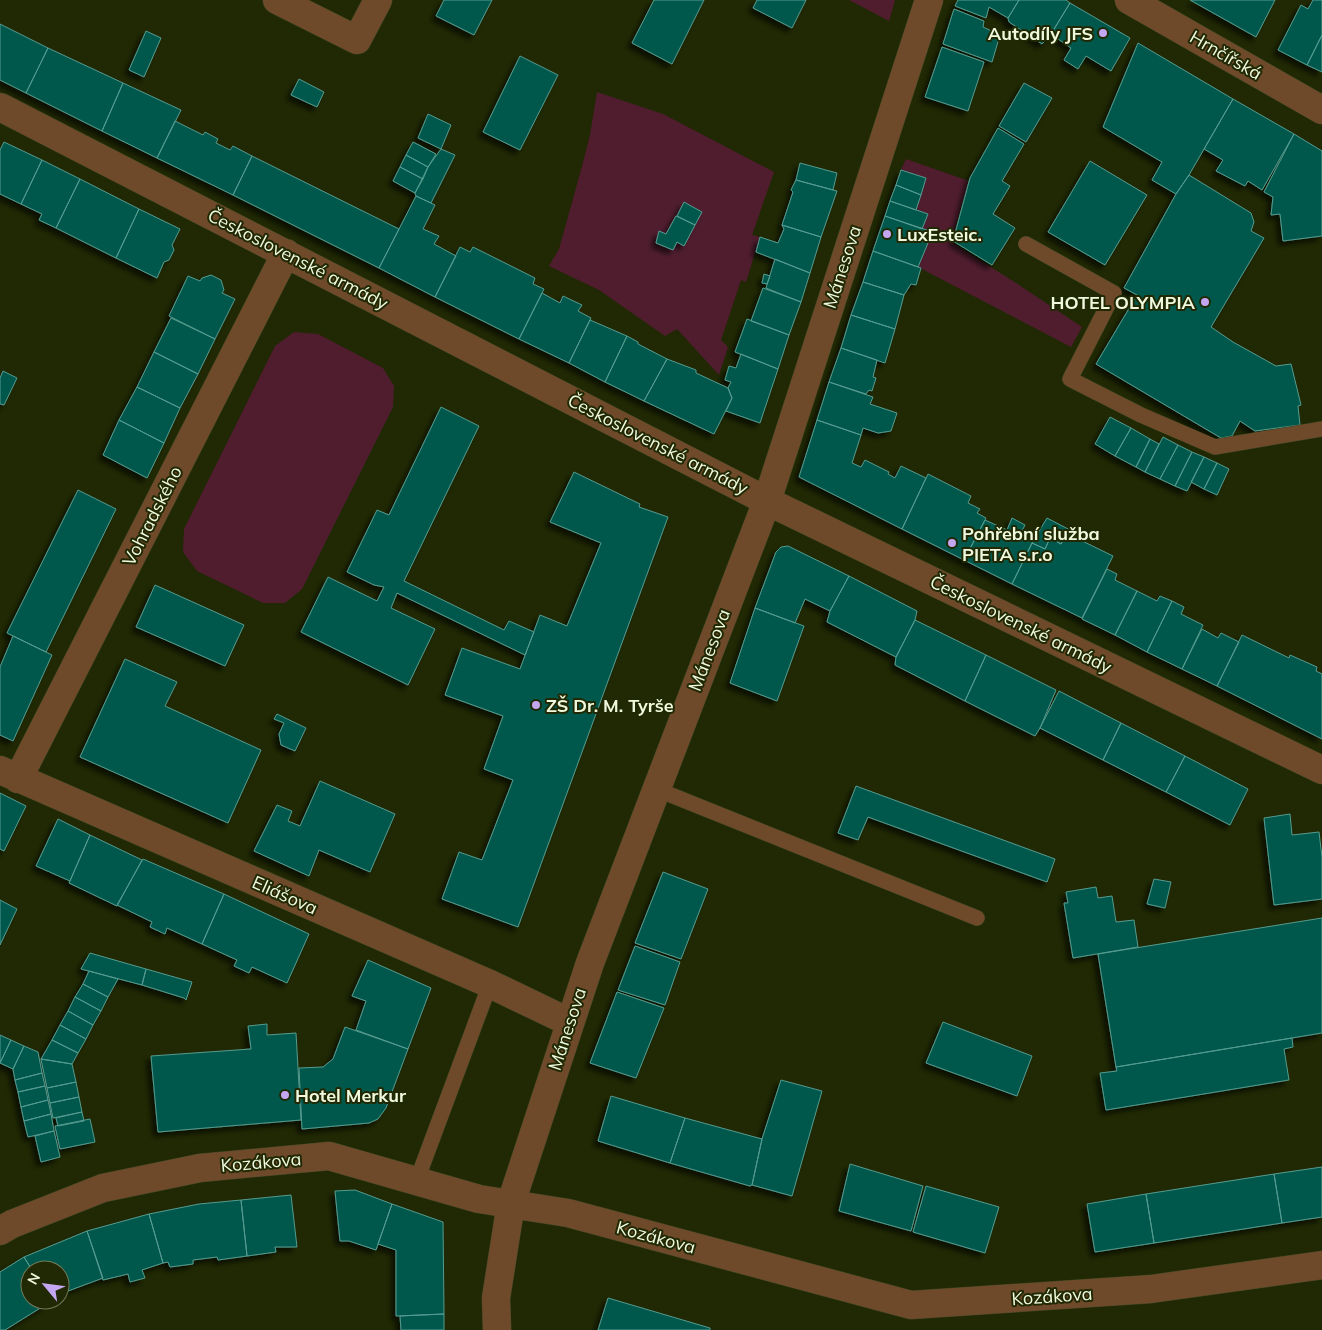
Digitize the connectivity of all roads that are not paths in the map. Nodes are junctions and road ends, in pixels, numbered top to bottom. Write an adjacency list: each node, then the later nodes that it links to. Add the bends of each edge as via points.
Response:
1 (277, 0): 2 (street, via 357,40)
2 (378, 0)
3 (929, 0): 10 (street, Mánesova)
4 (1129, 0): 6 (street, Hrnčířská)
5 (0, 107): 8 (street, Československé armády)
6 (1322, 110)
7 (1026, 244): 9 (lane, via 1114,293 1070,379 1214,447)
8 (286, 253): 10 (street, Československé armády); 12 (street, Vohradského)
9 (1322, 429)
10 (767, 501): 11 (street, Československé armády); 13 (street, Mánesova)
11 (1322, 770)
12 (9, 774): 15 (street, Eliášova)
13 (656, 790): 14 (lane); 16 (street, Mánesova)
14 (977, 918)
15 (490, 984): 16 (street, Eliášova); 17 (lane)
16 (569, 1022): 18 (street, Mánesova)
17 (416, 1180): 18 (street, Kozákova, via 479,1199); 19 (street, Kozákova, via 329,1156 200,1168 103,1188)
18 (511, 1203): 20 (street, Kozákova, via 568,1213 911,1306 1151,1290); 21 (street, Mánesova, via 496,1298)
19 (0, 1231)
20 (1322, 1265)
21 (498, 1330)

